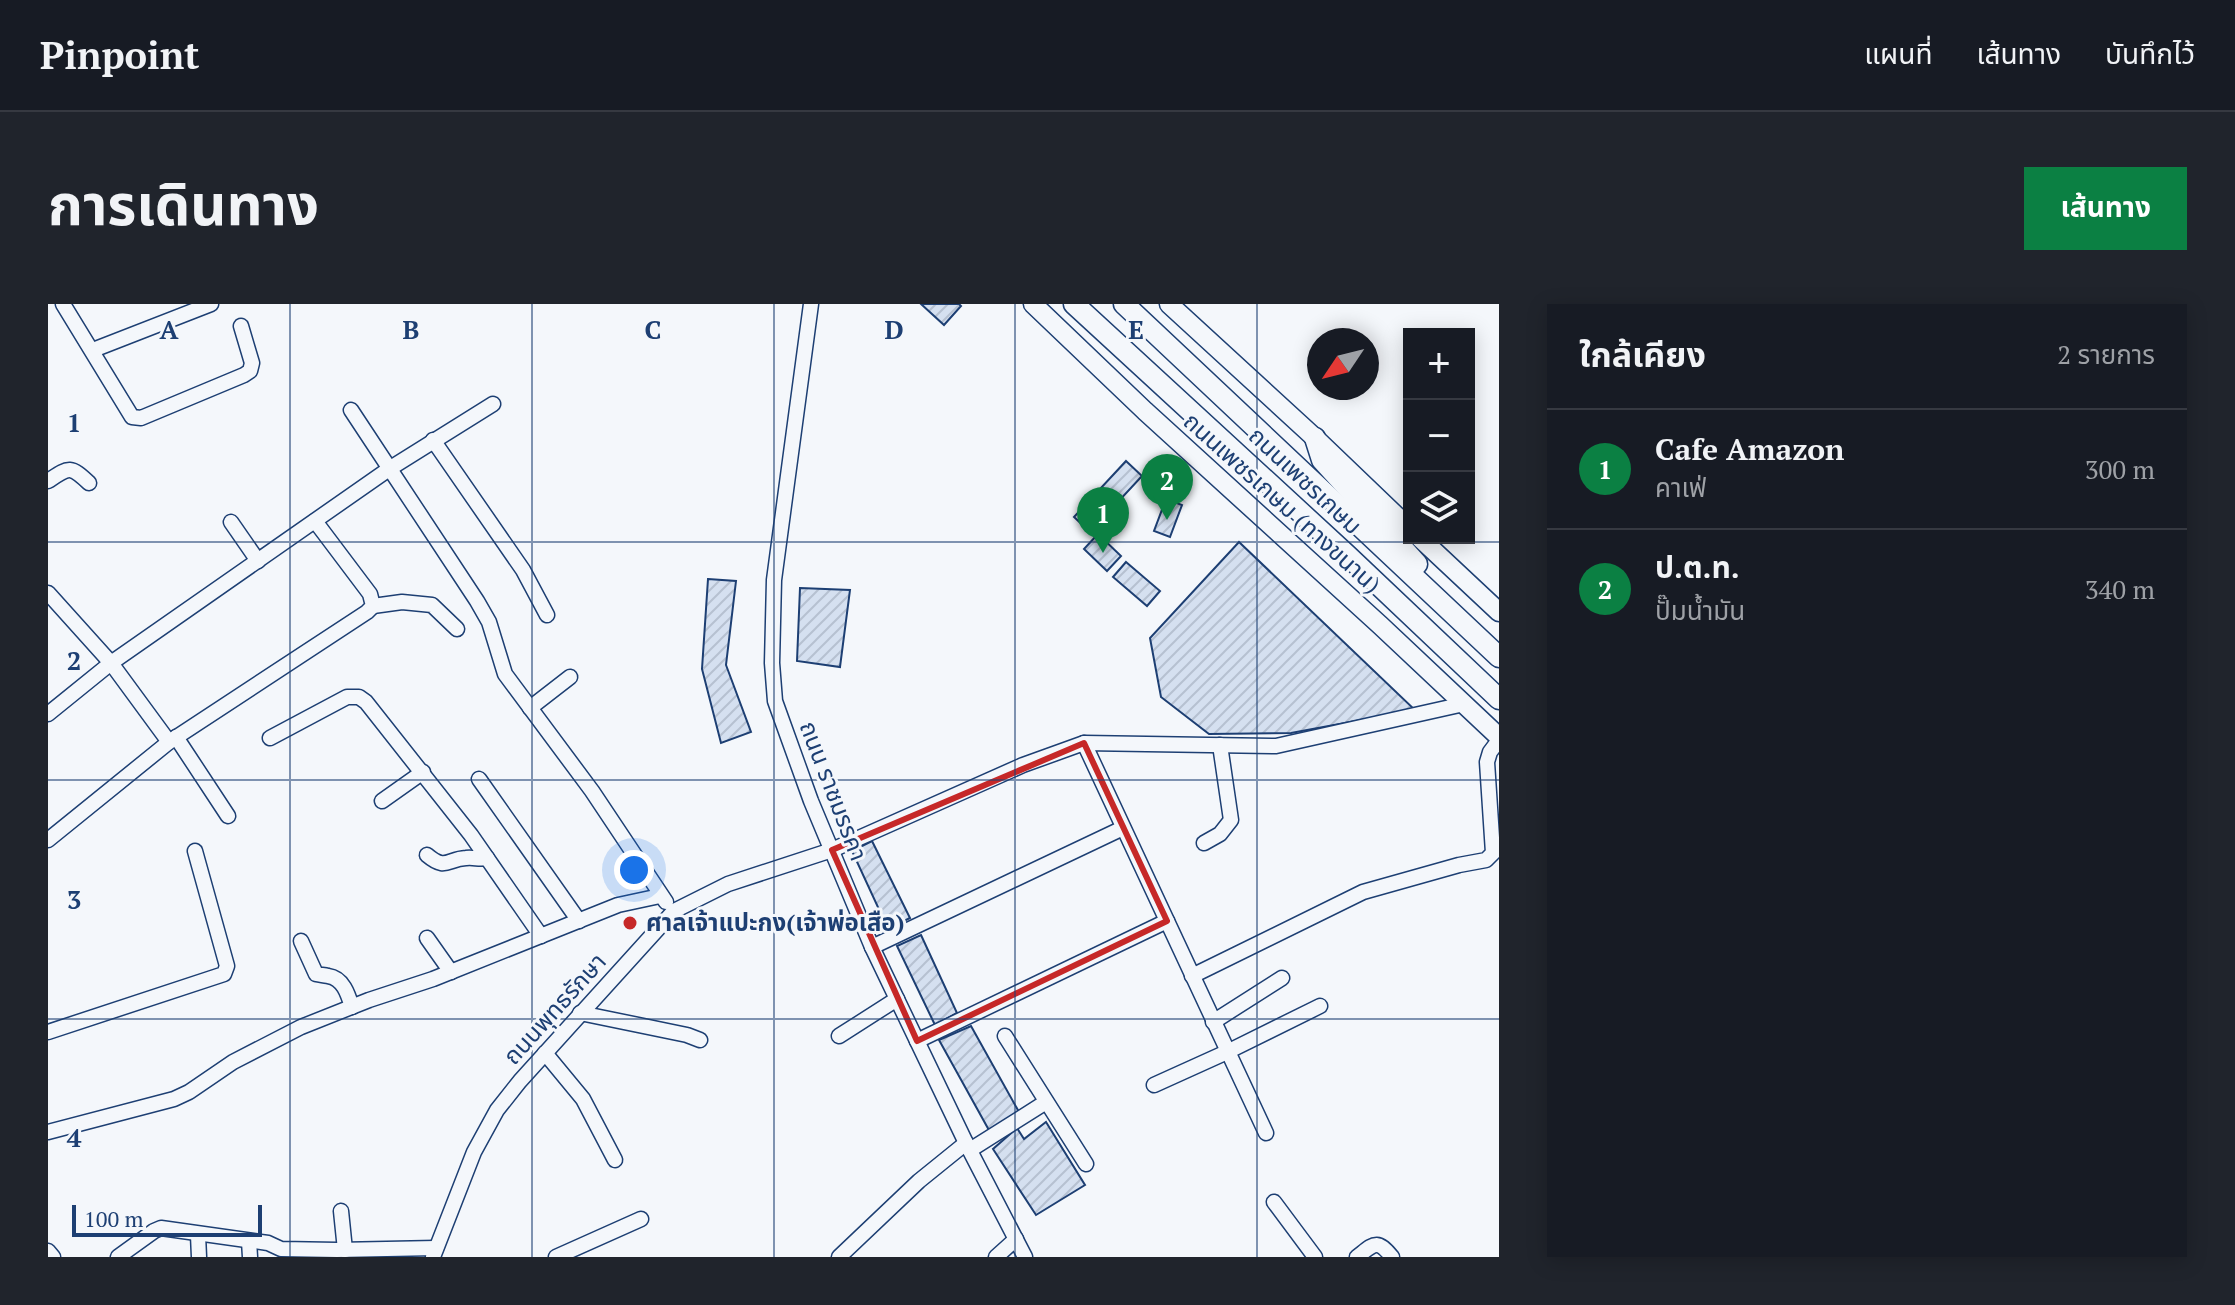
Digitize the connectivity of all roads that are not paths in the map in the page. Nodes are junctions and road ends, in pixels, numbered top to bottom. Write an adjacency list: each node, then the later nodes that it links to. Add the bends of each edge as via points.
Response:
1 (63, 304): 9 (street)
2 (211, 304): 9 (street)
3 (811, 304): 47 (street, ถนน ราชมรรคา, via 774,580 772,663 775,701)
4 (1033, 304): 32 (main road, ถนนเพชรเกษม (ทางขนาน))
5 (1074, 304): 31 (highway, ถนนเพชรเกษม)
6 (1124, 304): 24 (highway, ถนนเพชรเกษม)
7 (1169, 304): 12 (main road)
8 (241, 326): 9 (street, via 250,371 141,418 125,408)
9 (93, 350)
10 (493, 404): 13 (street)
11 (351, 410): 14 (street)
12 (1315, 438): 19 (main road); 24 (highway, via 1322,460 1446,596)
13 (433, 440): 14 (street); 26 (street, via 529,578)
14 (389, 469): 17 (street); 33 (street, via 477,601 505,674)
15 (48, 481): 16 (street, via 70,468)
16 (89, 483)
17 (315, 521): 21 (street); 23 (street, via 370,594)
18 (231, 522): 21 (street)
19 (1403, 522)
20 (1426, 544): 25 (main road)
21 (258, 561): 29 (street)
22 (48, 593): 29 (street)
23 (373, 606): 27 (street, via 432,605); 37 (street)
24 (1447, 609): 28 (highway, ถนนเพชรเกษม)
25 (1499, 612)
26 (547, 615)
27 (457, 629)
28 (1499, 657)
29 (111, 663): 34 (street); 37 (street)
30 (570, 677): 33 (street)
31 (1499, 699)
32 (1464, 704): 36 (main road, ถนนเพชรเกษม (ทางขนาน)); 39 (street, via 1276,746)
33 (530, 708): 51 (street)
34 (48, 714)
35 (270, 738): 40 (street, via 347,697 359,697)
36 (1499, 738): 60 (street, via 1487,762 1493,853 1488,859 1363,892)
37 (172, 740): 43 (street); 45 (street)
38 (1084, 743): 39 (street); 44 (street); 47 (street, ถนนพุทธรักษา)
39 (1220, 745): 46 (street, via 1231,820)
40 (423, 772): 42 (street); 50 (street)
41 (479, 779): 53 (street)
42 (382, 801)
43 (228, 816)
44 (1123, 828): 54 (street); 58 (street)
45 (48, 840)
46 (1204, 843)
47 (832, 850): 52 (street, ถนนพุทธรักษา, via 728,884); 58 (street, ถนน ราชมรรคา)
48 (195, 851): 67 (street, via 227,966 224,974)
49 (427, 855): 50 (street, via 444,864)
50 (487, 858): 55 (street)
51 (660, 896): 52 (street); 53 (street)
52 (674, 911): 65 (street, ถนนพุทธรักษา)
53 (579, 921): 55 (street)
54 (1167, 921): 60 (street); 71 (street)
55 (541, 936): 59 (street)
56 (427, 938): 59 (street)
57 (301, 941): 64 (street, via 316,974 339,981)
58 (872, 947): 62 (street, ถนน ราชมรรคา)
59 (451, 972): 64 (street)
60 (1192, 976): 66 (street)
61 (1282, 978): 66 (street)
62 (897, 999): 68 (street); 71 (street, ถนน ราชมรรคา)
63 (1320, 1006): 72 (street)
64 (352, 1007): 76 (street, via 301,1027 174,1099)
65 (580, 1013): 70 (street); 73 (street, ถนนพุทธรักษา)
66 (1213, 1022): 72 (street)
67 (48, 1032)
68 (839, 1036)
69 (1005, 1036): 75 (street)
70 (700, 1040)
71 (917, 1041): 78 (street, ถนน ราชมรรคา)
72 (1227, 1052): 74 (street); 77 (street)
73 (545, 1053): 79 (street, via 583,1099); 89 (street, ถนนพุทธรักษา, via 497,1110)
74 (1154, 1085)
75 (1046, 1102): 78 (street); 80 (street)
76 (48, 1132)
77 (1266, 1133)
78 (968, 1147): 88 (street, ถนน ราชมรรคา); 95 (street, via 919,1181)
79 (615, 1160)
80 (1086, 1164)
81 (1274, 1202): 97 (street)
82 (341, 1211): 86 (street)
83 (641, 1219): 94 (street)
84 (198, 1235): 85 (street); 91 (street, via 161,1228); 92 (street)
85 (249, 1241): 86 (street, via 281,1249); 93 (street)
86 (345, 1250): 89 (street)
87 (48, 1251): 90 (street)
88 (1018, 1251): 96 (street)
89 (434, 1252)
90 (53, 1257)
91 (118, 1257)
92 (199, 1257)
93 (250, 1257)
94 (556, 1257)
95 (839, 1257)
96 (996, 1257)
97 (1315, 1257)
98 (1357, 1257): 99 (street, via 1379,1244)
99 (1392, 1257)

